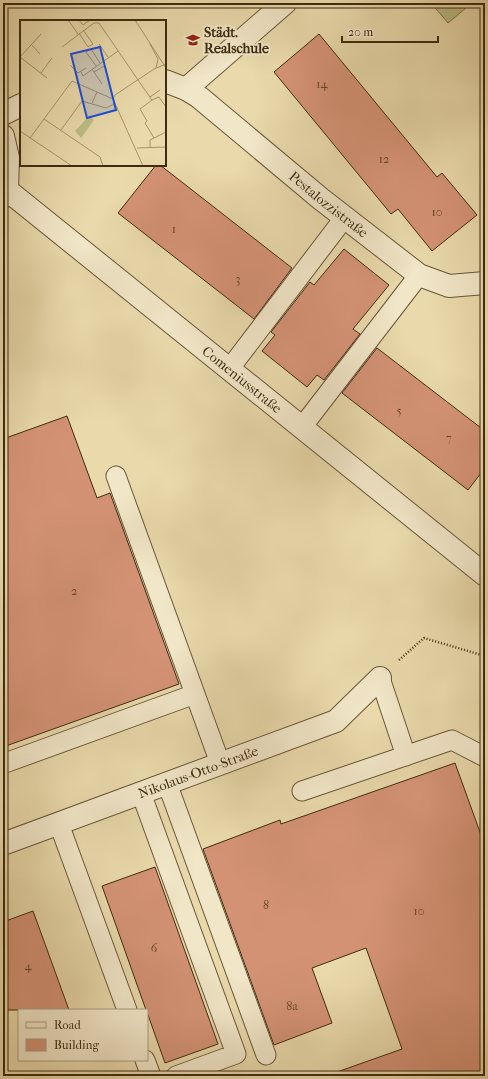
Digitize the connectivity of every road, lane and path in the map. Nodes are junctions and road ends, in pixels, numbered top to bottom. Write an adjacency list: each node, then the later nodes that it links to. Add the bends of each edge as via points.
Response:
1 (285, 3): 3 (street)
2 (166, 81): 3 (street, Pestalozzistraße)
3 (186, 89): 8 (street, Pestalozzistraße)
4 (20, 106): 5 (street)
5 (3, 114)
6 (3, 136): 7 (street, via 8,158)
7 (5, 193): 11 (street, Comeniusstraße)
8 (345, 218): 9 (street, Pestalozzistraße); 11 (lane)
9 (419, 275): 10 (street, Pestalozzistraße, via 449,286); 12 (lane)
10 (485, 283)
11 (230, 368): 12 (street, Comeniusstraße)
12 (302, 427): 14 (street, Comeniusstraße)
13 (116, 476): 17 (lane)
14 (485, 574)
15 (485, 656): 16 (path, via 424,638)
16 (380, 678): 18 (lane); 21 (street, Nikolaus-Otto-Straße, via 336,721)
17 (195, 694): 20 (lane); 21 (lane)
18 (406, 756): 19 (lane, via 452,740); 23 (lane)
19 (485, 757)
20 (5, 763)
21 (220, 764): 22 (street, Nikolaus-Otto-Straße)
22 (167, 783): 24 (street, Nikolaus-Otto-Straße); 28 (lane)
23 (302, 791)
24 (141, 793): 25 (street, Nikolaus-Otto-Straße); 31 (lane, via 236,1054)
25 (59, 824): 26 (street, Nikolaus-Otto-Straße); 27 (lane)
26 (3, 844)
27 (127, 1009)
28 (266, 1055)
29 (145, 1061): 30 (lane)
30 (151, 1076)
31 (176, 1076)

